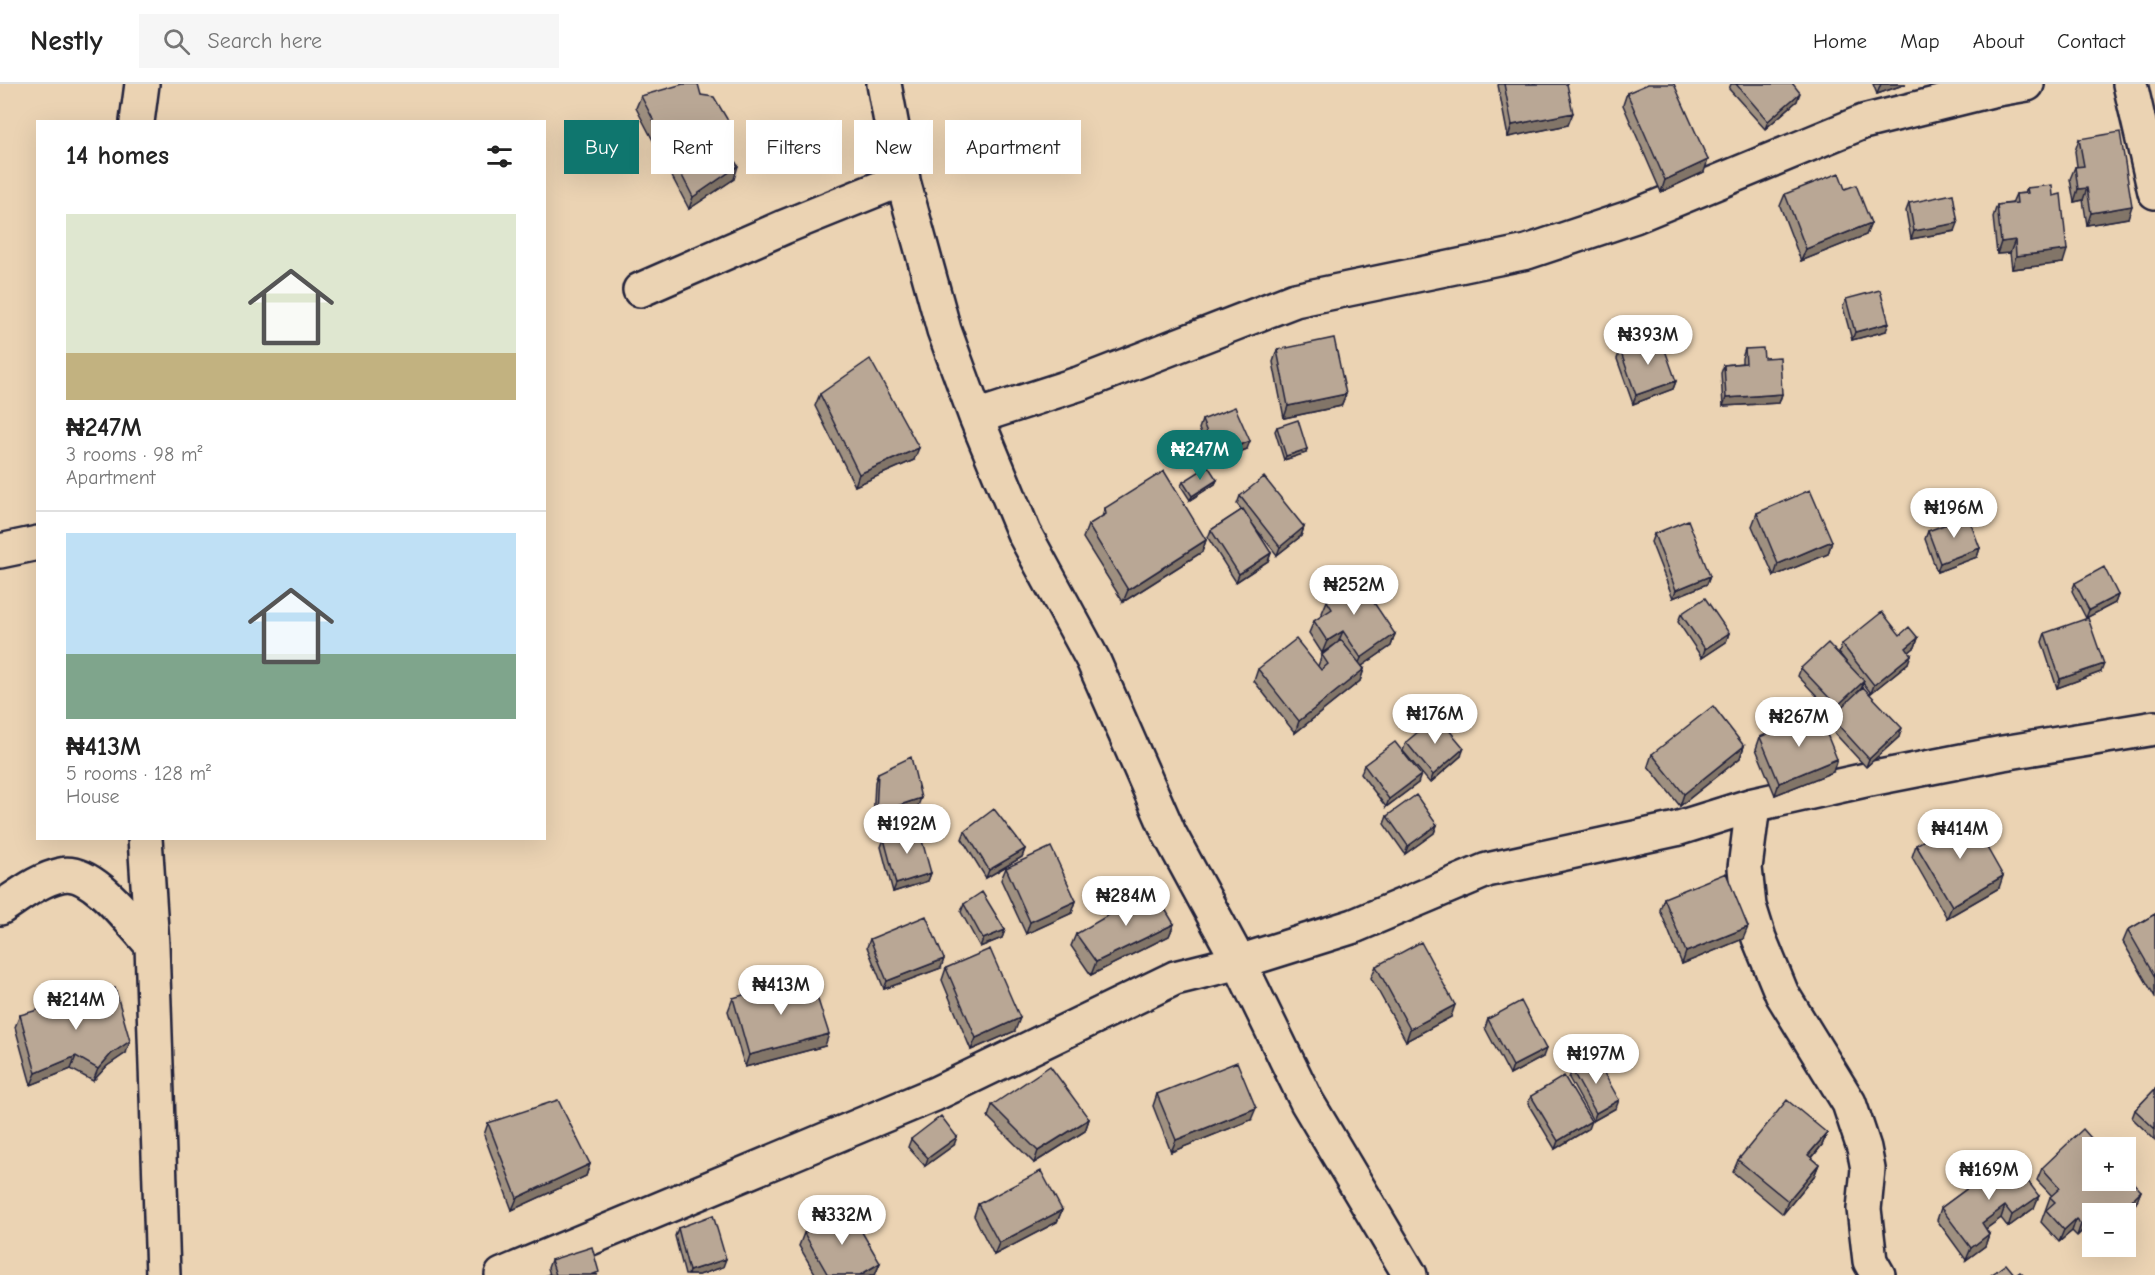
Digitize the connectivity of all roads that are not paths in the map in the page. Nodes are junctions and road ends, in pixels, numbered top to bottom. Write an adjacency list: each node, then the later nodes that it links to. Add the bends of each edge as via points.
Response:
1 (142, 84): 5 (street)
2 (884, 84): 6 (street)
3 (2027, 84): 9 (street, via 1863,122 1635,216 1527,252 1295,300 1091,379)
4 (2130, 84): 7 (street)
5 (137, 120)
6 (903, 179): 8 (street); 9 (street, via 944,330)
7 (2155, 192)
8 (640, 290)
9 (976, 417): 17 (street, via 1024,533 1093,660 1169,833)
10 (36, 543): 11 (street)
11 (0, 550)
12 (2155, 728): 13 (street, via 1981,757)
13 (1753, 805): 17 (street, via 1676,829 1487,870 1354,926); 21 (street, via 1745,868 1749,906 1782,994 1849,1103 1868,1170 1864,1209 1870,1261)
14 (151, 840): 16 (street)
15 (0, 908): 16 (street, via 61,874 77,875 96,885)
16 (152, 945): 18 (street)
17 (1239, 962): 19 (street, via 1174,978 935,1094); 20 (street, via 1307,1102)
18 (163, 1275)
19 (502, 1275)
20 (1410, 1275)
21 (1878, 1275)

